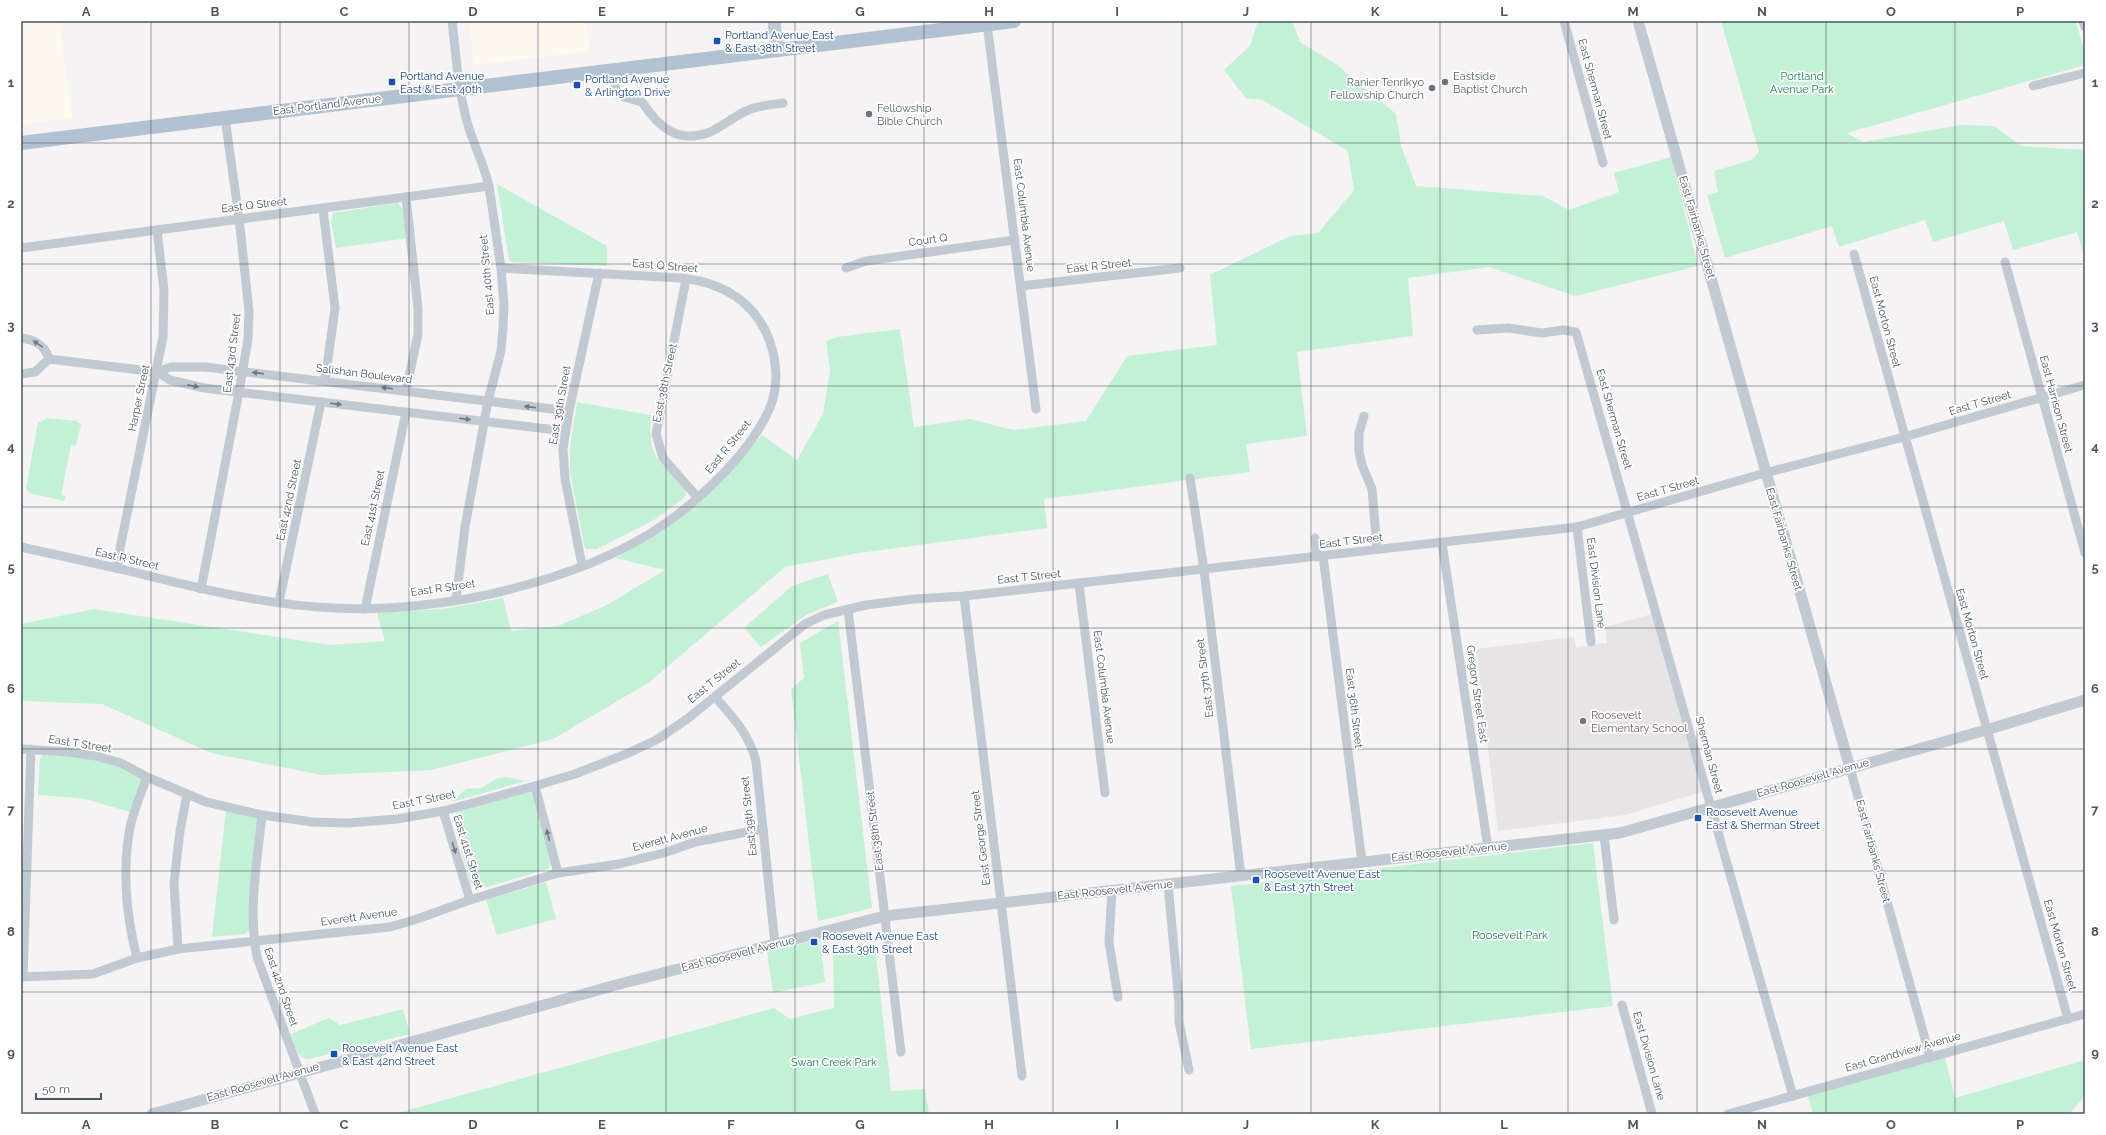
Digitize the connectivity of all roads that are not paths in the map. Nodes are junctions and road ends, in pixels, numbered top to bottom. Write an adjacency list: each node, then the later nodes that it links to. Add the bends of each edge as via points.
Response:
1 (452, 21): 13 (street, East 40th Street)
2 (774, 21): 9 (main road)
3 (1014, 21): 7 (main road, East Portland Avenue)
4 (1564, 21): 17 (street, East Sherman Street)
5 (1638, 21): 54 (street, East Fairbanks Street)
6 (2083, 21): 8 (street)
7 (987, 24): 9 (main road, East Portland Avenue); 23 (street, East Columbia Avenue)
8 (2085, 28)
9 (777, 51): 10 (main road, East Portland Avenue)
10 (612, 70): 13 (main road, East Portland Avenue); 14 (street, via 617,93 642,102 656,123 679,135 710,132 742,113)
11 (2085, 73): 12 (street)
12 (2034, 86)
13 (461, 89): 15 (main road, East Portland Avenue); 18 (street, East 40th Street, via 468,124)
14 (783, 103)
15 (225, 118): 16 (main road, East Portland Avenue); 21 (street, East 43rd Street)
16 (21, 143)
17 (1603, 163)
18 (489, 186): 19 (street, East Q Street); 27 (street, East 40th Street)
19 (406, 197): 20 (street, East Q Street); 42 (street, via 418,309 418,334)
20 (323, 209): 21 (street, East Q Street); 40 (street, via 335,308)
21 (239, 218): 22 (street, East Q Street); 36 (street, East 43rd Street, via 249,311)
22 (157, 230): 24 (street, East Q Street); 38 (street, Harper Street, via 165,311)
23 (1015, 240): 28 (street, Court Q, via 866,261); 32 (street, East Columbia Avenue)
24 (21, 248)
25 (1854, 254): 53 (street, East Morton Street)
26 (2005, 262): 44 (street, East Harrison Street)
27 (501, 268): 30 (street, East Q Street); 46 (street, East 40th Street, via 504,305 501,351)
28 (846, 268)
29 (1180, 268): 32 (street, East R Street)
30 (599, 273): 31 (street, East Q Street); 48 (street, East 39th Street)
31 (686, 279): 37 (street, East Q Street, via 726,289 754,313 770,340); 56 (street, East 38th Street, via 656,434 662,458)
32 (1021, 286): 47 (street, East Columbia Avenue)
33 (1477, 330): 57 (street, East Sherman Street, via 1508,328 1542,333 1563,330 1576,332)
34 (21, 338): 35 (street, one-way to 34, via 39,343)
35 (49, 359): 38 (street, Salishan Boulevard); 39 (street, via 34,372)
36 (243, 371): 38 (street, Salishan Boulevard, via 171,367); 40 (street, Salishan Boulevard, one-way to 36); 43 (street, East 43rd Street)
37 (776, 371): 56 (street, East R Street, via 770,409 758,430 715,482)
38 (157, 372): 43 (street, Salishan Boulevard, one-way to 43, via 176,382); 66 (street, Harper Street)
39 (21, 374)
40 (324, 381): 42 (street, Salishan Boulevard, one-way to 40)
41 (2085, 385): 44 (street, East T Street)
42 (406, 391): 46 (street, Salishan Boulevard)
43 (239, 392): 45 (street, Salishan Boulevard); 69 (street, East 43rd Street)
44 (2042, 398): 53 (street, East T Street); 63 (street, East Harrison Street)
45 (321, 402): 49 (street, Salishan Boulevard, one-way to 49); 72 (street, East 42nd Street)
46 (488, 402): 48 (street, Salishan Boulevard, one-way to 46); 51 (street, East 40th Street)
47 (1036, 409)
48 (569, 411): 52 (street, East 39th Street)
49 (406, 412): 51 (street, Salishan Boulevard, one-way to 51); 73 (street, East 41st Street)
50 (1364, 416): 62 (street, via 1359,433 1359,452 1372,489)
51 (485, 421): 52 (street, Salishan Boulevard); 71 (street, East 40th Street, via 465,527)
52 (565, 431): 65 (street, East 39th Street, via 564,469)
53 (1904, 437): 54 (street, East T Street); 78 (street, East Morton Street)
54 (1765, 473): 57 (street, East T Street); 81 (street, East Fairbanks Street)
55 (1190, 478): 67 (street, East 37th Street)
56 (698, 498): 65 (street, East R Street, via 650,533)
57 (1628, 513): 58 (street, East T Street); 86 (street, Sherman Street)
58 (1577, 527): 60 (street, East T Street); 75 (street, East Division Lane)
59 (1315, 538): 64 (street, East 36th Street)
60 (1442, 543): 62 (street, East T Street); 91 (street, Gregory Street East)
61 (21, 547): 66 (street, East R Street)
62 (1377, 549): 64 (street, East T Street)
63 (2085, 553)
64 (1320, 556): 67 (street, East T Street); 92 (street, East 36th Street)
65 (582, 565): 71 (street, East R Street, via 515,588)
66 (116, 568): 69 (street, East R Street)
67 (1204, 570): 68 (street, East T Street); 94 (street, East 37th Street)
68 (1079, 584): 70 (street, East T Street); 84 (street, East Columbia Avenue)
69 (201, 589): 72 (street, East R Street)
70 (964, 596): 74 (street, East T Street, via 914,599); 98 (street, East George Street)
71 (456, 600): 73 (street, East R Street)
72 (280, 602): 73 (street, East R Street, via 325,608)
73 (365, 609)
74 (848, 609): 76 (street, East T Street, via 824,615 805,624); 99 (street, East 38th Street)
75 (1591, 642)
76 (715, 697): 83 (street, East T Street, via 658,738 631,752); 89 (street, East 39th Street, via 738,722 752,748 756,761)
77 (2085, 700): 78 (street, East Roosevelt Avenue)
78 (1986, 730): 81 (street, East Roosevelt Avenue); 109 (street, East Morton Street)
79 (21, 749): 80 (street, East T Street)
80 (31, 749): 82 (street, East T Street, via 96,756 122,764); 105 (street)
81 (1850, 768): 86 (street, East Roosevelt Avenue); 111 (street, East Fairbanks Street)
82 (147, 777): 85 (street, East T Street); 104 (street, via 131,826 126,872 128,922)
83 (535, 786): 87 (street, East T Street); 93 (street, one-way to 83)
84 (1105, 792)
85 (187, 794): 88 (street, East T Street, via 206,802); 103 (street, via 174,883)
86 (1711, 807): 90 (street, East Roosevelt Avenue, via 1620,833); 115 (street, Sherman Street)
87 (443, 811): 88 (street, East T Street, via 397,819 348,823 308,822); 97 (street, East 41st Street, one-way to 97)
88 (262, 815): 101 (street, East 42nd Street, via 253,900)
89 (763, 829): 93 (street, Everett Avenue, via 695,842 619,864); 102 (street, East 39th Street)
90 (1604, 835): 91 (street, East Roosevelt Avenue); 100 (street)
91 (1488, 848): 92 (street, East Roosevelt Avenue)
92 (1362, 862): 94 (street, East Roosevelt Avenue)
93 (558, 873): 97 (street, Everett Avenue)
94 (1241, 876): 95 (street, East Roosevelt Avenue)
95 (1168, 884): 96 (street, East Roosevelt Avenue); 112 (street, via 1179,1022)
96 (1112, 890): 98 (street, East Roosevelt Avenue); 106 (street, via 1109,942)
97 (470, 900): 101 (street, Everett Avenue, via 390,927)
98 (1001, 902): 99 (street, East Roosevelt Avenue); 114 (street, East George Street)
99 (885, 916): 102 (street, East Roosevelt Avenue); 110 (street, East 38th Street)
100 (1614, 920)
101 (254, 941): 103 (street, Everett Avenue); 113 (street, East 42nd Street, via 257,957)
102 (775, 945): 113 (street, East Roosevelt Avenue, via 616,985)
103 (178, 949): 104 (street, Everett Avenue)
104 (136, 958): 105 (street, Everett Avenue, via 93,974)
105 (22, 977)
106 (1118, 996)
107 (1622, 1005): 118 (street, East Division Lane)
108 (2085, 1014): 109 (street, East Grandview Avenue)
109 (2068, 1019): 111 (street, East Grandview Avenue)
110 (901, 1052)
111 (1930, 1057): 115 (street, East Grandview Avenue)
112 (1190, 1070)
113 (299, 1072): 116 (street, East Roosevelt Avenue); 117 (street, East 42nd Street)
114 (1022, 1076)
115 (1793, 1096): 119 (street, East Grandview Avenue)
116 (152, 1114)
117 (316, 1114)
118 (1652, 1114)
119 (1728, 1114)

